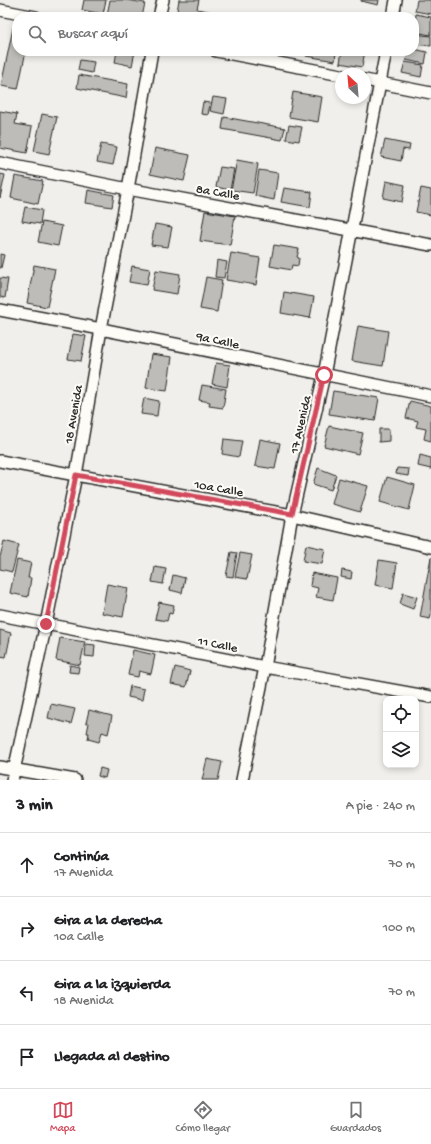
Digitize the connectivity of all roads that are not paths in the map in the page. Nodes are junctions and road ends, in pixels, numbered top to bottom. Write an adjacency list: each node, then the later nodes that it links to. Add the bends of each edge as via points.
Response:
1 (163, 0): 5 (street)
2 (396, 0): 6 (street)
3 (0, 10): 4 (street)
4 (12, 12)
5 (160, 12)
6 (394, 12)
7 (151, 56): 15 (street, 18 Avenida)
8 (242, 56): 10 (street)
9 (385, 56): 12 (street, 17 Avenida)
10 (335, 74)
11 (371, 81): 12 (street)
12 (380, 82): 13 (street); 16 (street, 17 Avenida)
13 (431, 93)
14 (0, 162): 15 (street, 8a Calle)
15 (128, 189): 16 (street, 8a Calle); 19 (street, 18 Avenida)
16 (353, 230): 17 (street, 8a Calle); 20 (street, 17 Avenida)
17 (431, 245)
18 (0, 310): 19 (street, 9a Calle)
19 (101, 329): 20 (street, 9a Calle); 23 (street, 18 Avenida)
20 (324, 375): 21 (street, 9a Calle); 24 (street, 17 Avenida)
21 (431, 396)
22 (0, 461): 23 (street, 10a Calle)
23 (76, 475): 24 (street, 10a Calle); 27 (street, 18 Avenida)
24 (292, 514): 25 (street, 10a Calle); 28 (street, 17 Avenida)
25 (431, 547)
26 (0, 615): 27 (street, 11 Calle)
27 (46, 624): 28 (street, 11 Calle); 31 (street, 18 Avenida)
28 (264, 667): 29 (street, 11 Calle); 33 (street, 17 Avenida)
29 (431, 697)
30 (0, 767): 31 (street)
31 (13, 775): 32 (street)
32 (75, 780)
33 (242, 780)

